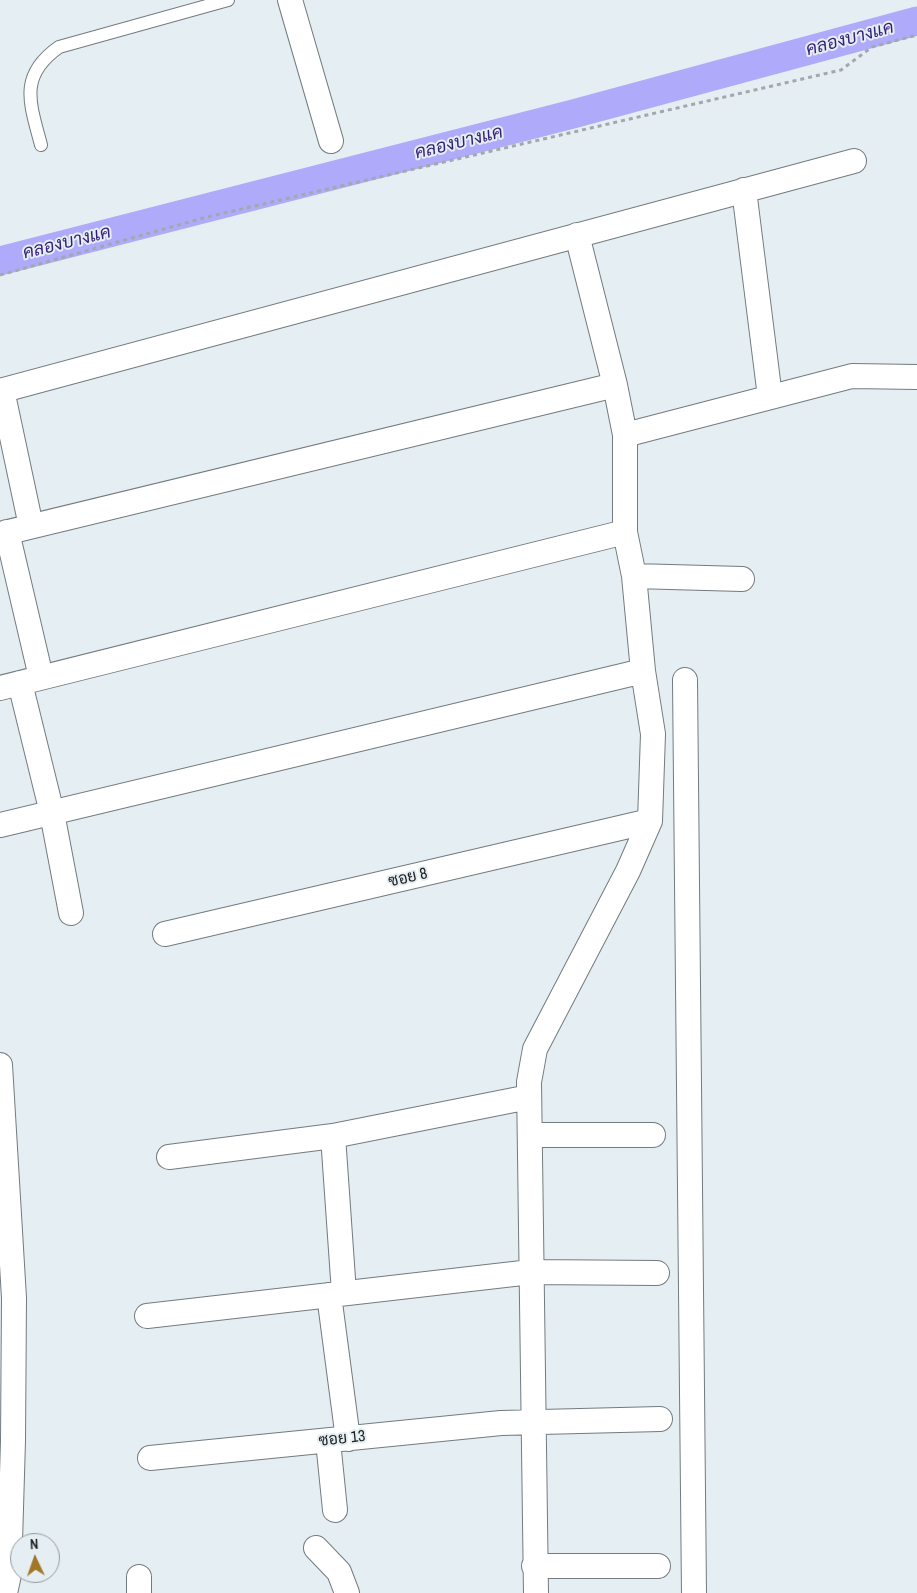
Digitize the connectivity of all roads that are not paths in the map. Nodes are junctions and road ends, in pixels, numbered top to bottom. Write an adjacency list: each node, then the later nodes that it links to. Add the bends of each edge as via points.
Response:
1 (228, 0): 4 (lane, via 59,47 47,56 32,80 30,102)
2 (290, 0): 3 (street)
3 (330, 141)
4 (40, 145)
5 (854, 161): 6 (street)
6 (744, 190): 7 (street); 11 (street)
7 (577, 235): 9 (street); 10 (street)
8 (917, 377): 11 (street, via 852,376)
9 (615, 385): 12 (street); 13 (street)
10 (1, 391): 13 (street)
11 (770, 397): 12 (street)
12 (625, 435): 14 (street)
13 (31, 526): 15 (street)
14 (625, 532): 16 (street); 20 (street)
15 (4, 533): 20 (street)
16 (634, 576): 17 (street); 18 (street)
17 (742, 580)
18 (643, 671): 21 (street); 22 (street, via 653,734)
19 (685, 680): 47 (street)
20 (20, 683): 21 (street)
21 (52, 813): 23 (street); 24 (street)
22 (650, 821): 25 (street, ซอย 8); 27 (street, via 628,871 535,1049 528,1082)
23 (0, 825)
24 (71, 913)
25 (166, 934)
26 (0, 1065): 44 (street, via 14,1298 13,1450 9,1575)
27 (529, 1097): 29 (street); 30 (street)
28 (653, 1135): 30 (street)
29 (333, 1136): 31 (street); 34 (street)
30 (530, 1136): 32 (street)
31 (169, 1157)
32 (531, 1272): 33 (street); 34 (street); 37 (street)
33 (657, 1273)
34 (337, 1294): 35 (street); 38 (street)
35 (147, 1316)
36 (660, 1420): 37 (street, ซอย 13)
37 (533, 1422): 38 (street, ซอย 13); 42 (street)
38 (338, 1440): 39 (street, ซอย 13); 40 (street)
39 (150, 1458)
40 (335, 1510)
41 (316, 1548): 45 (street, via 339,1572)
42 (534, 1566): 43 (street); 46 (street)
43 (658, 1566)
44 (5, 1593)
45 (347, 1593)
46 (536, 1593)
47 (694, 1593)

